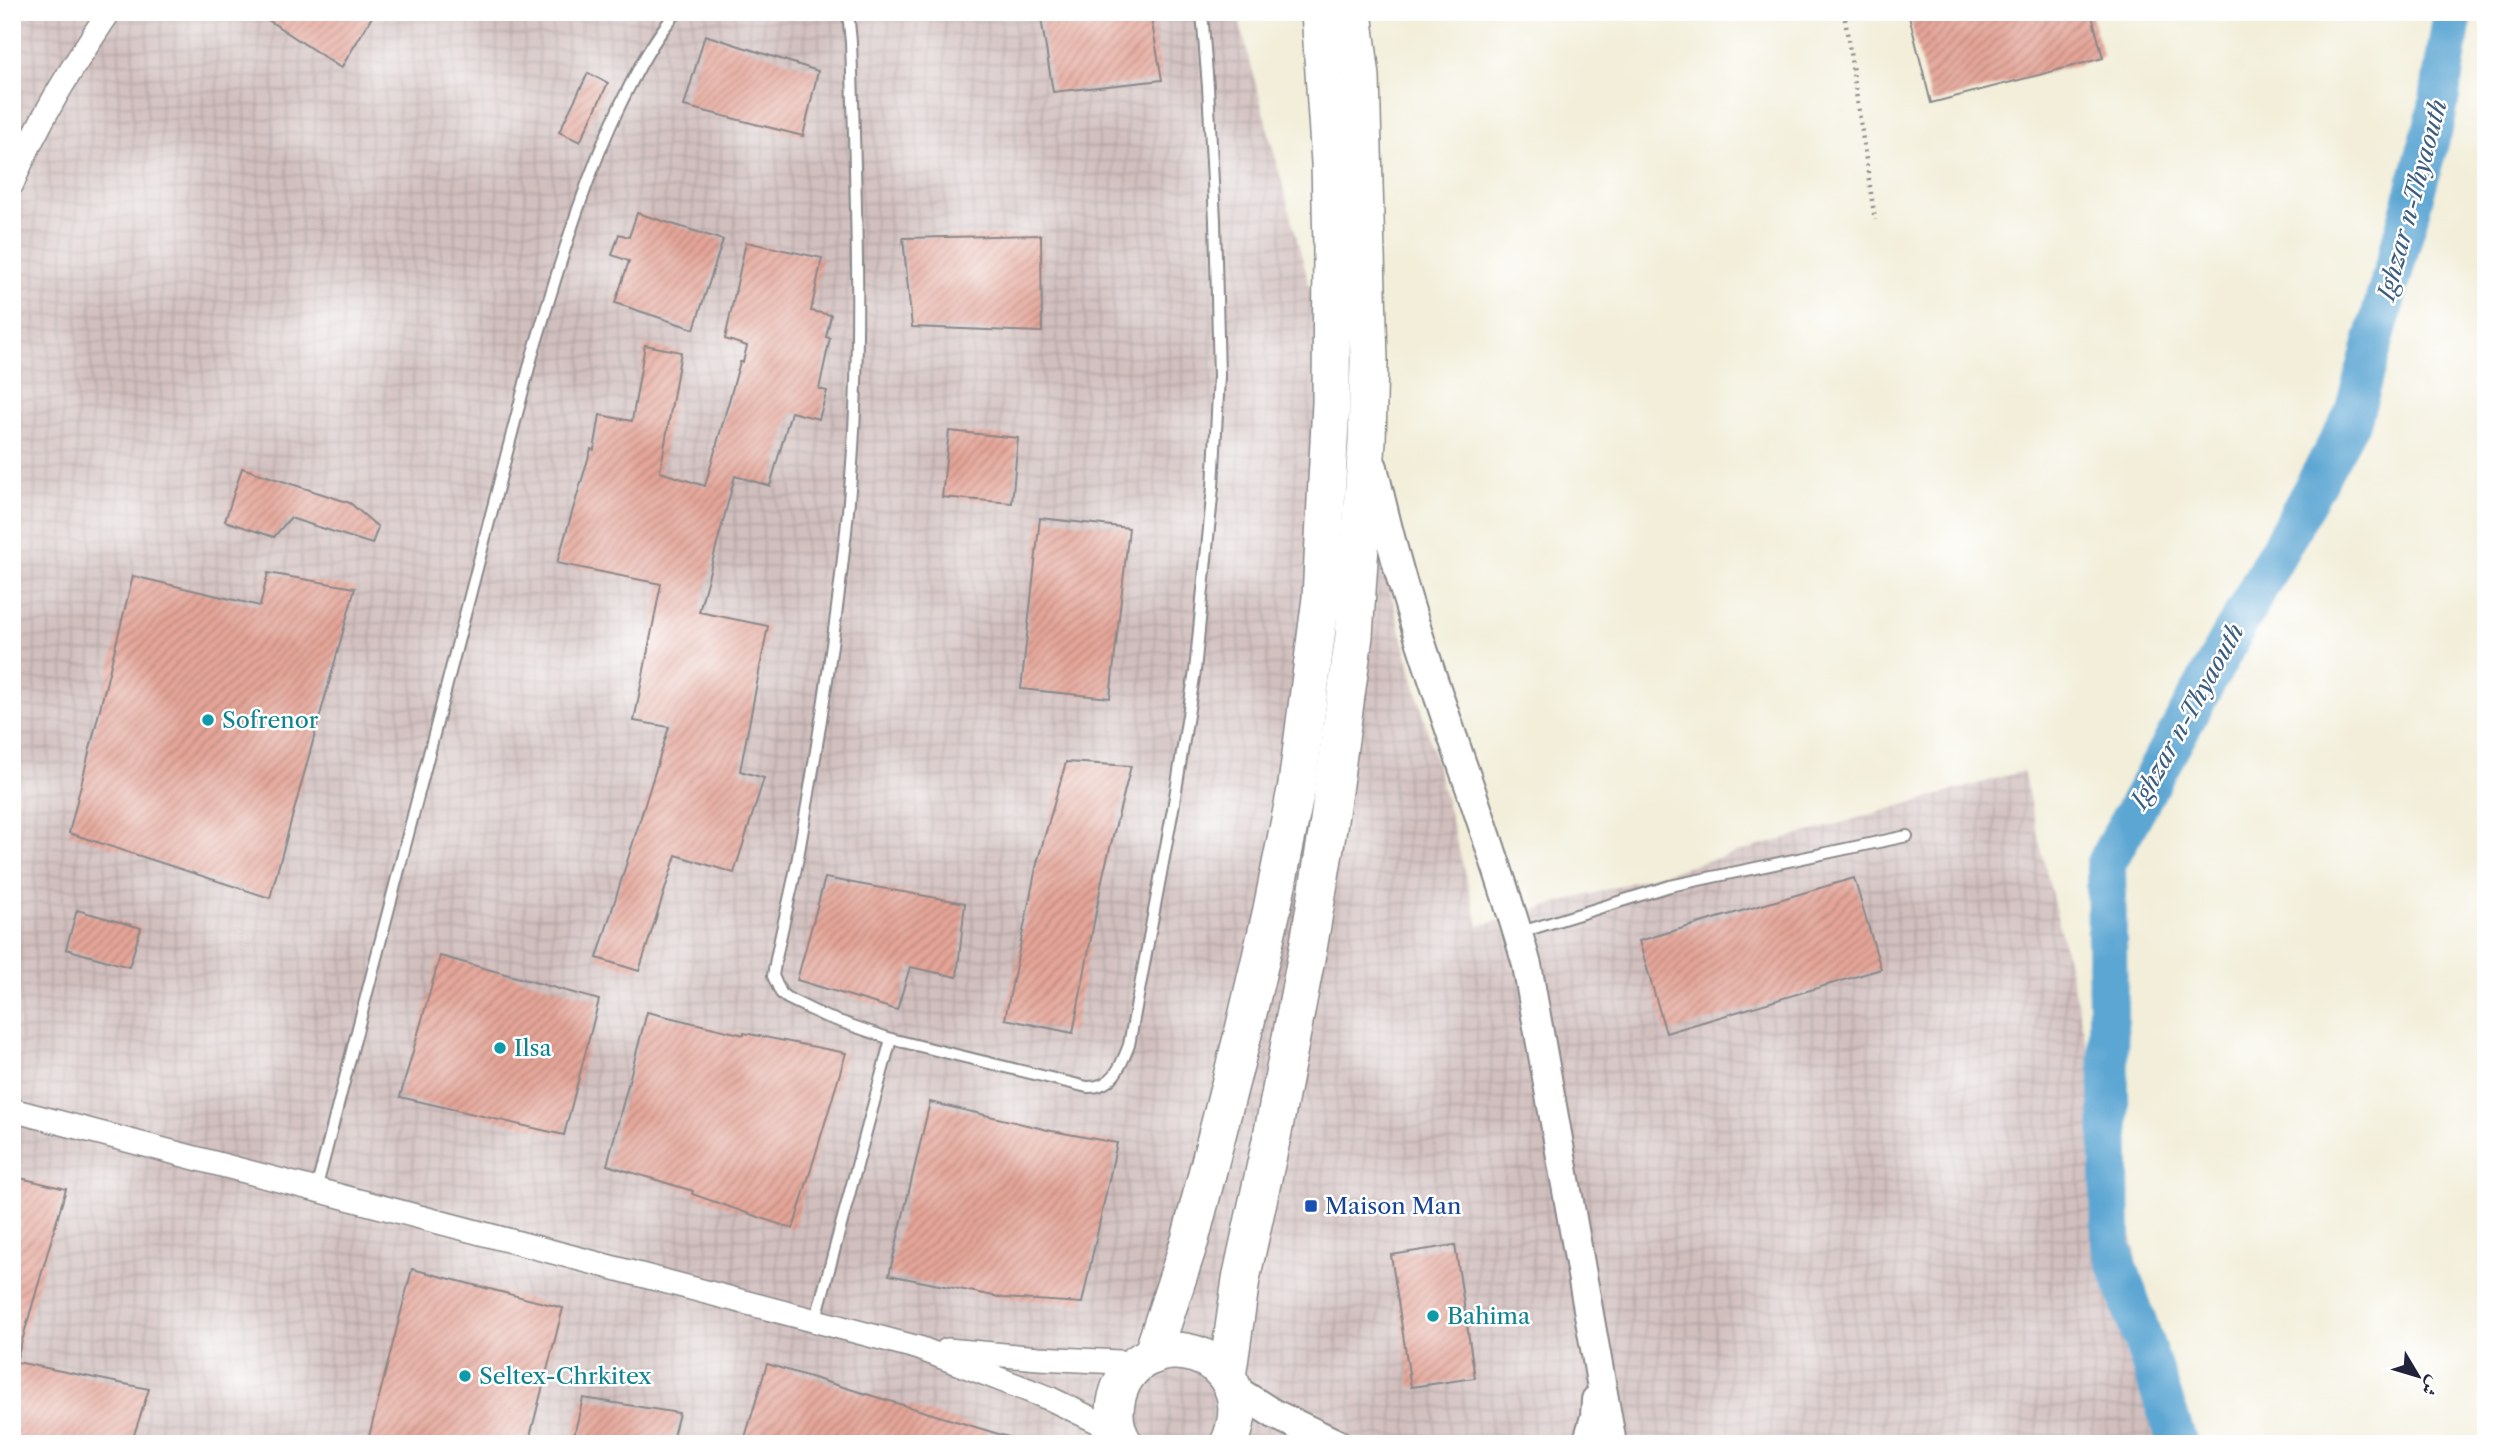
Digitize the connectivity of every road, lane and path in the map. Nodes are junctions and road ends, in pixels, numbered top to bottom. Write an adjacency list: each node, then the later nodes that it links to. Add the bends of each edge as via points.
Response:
1 (109, 12): 8 (street, via 72,68)
2 (677, 12): 15 (lane, via 638,69 604,138 570,232 532,356)
3 (848, 12): 13 (lane, via 858,260 849,503 816,754 773,976 781,993 799,1006)
4 (1202, 12): 13 (lane, via 1219,376 1213,487 1195,671 1129,1045 1114,1077 1097,1088)
5 (1320, 12): 18 (highway, via 1330,163 1331,403 1321,598 1297,785 1244,1030 1190,1240)
6 (1353, 12): 10 (highway, via 1366,196)
7 (1844, 12): 9 (path)
8 (12, 184)
9 (1875, 220)
10 (1367, 441): 12 (street, via 1414,623); 20 (highway, via 1354,636 1328,828 1274,1127 1241,1279)
11 (1907, 835): 12 (lane, via 1670,886)
12 (1518, 933): 19 (street)
13 (891, 1039): 16 (lane)
14 (12, 1110): 15 (street)
15 (316, 1190): 16 (street)
16 (816, 1322): 17 (street)
17 (919, 1348): 18 (street, via 1039,1358); 21 (street, via 1052,1399)
18 (1146, 1359): 20 (highway, via 1185,1351 1216,1364); 21 (highway, via 1127,1375 1119,1390 1115,1406)
19 (1596, 1366): 24 (street, via 1595,1417); 25 (street)
20 (1230, 1383): 22 (highway, via 1238,1408); 23 (street, via 1274,1414)
21 (1121, 1440)
22 (1228, 1444)
23 (1337, 1444)
24 (1587, 1444)
25 (1612, 1444)

